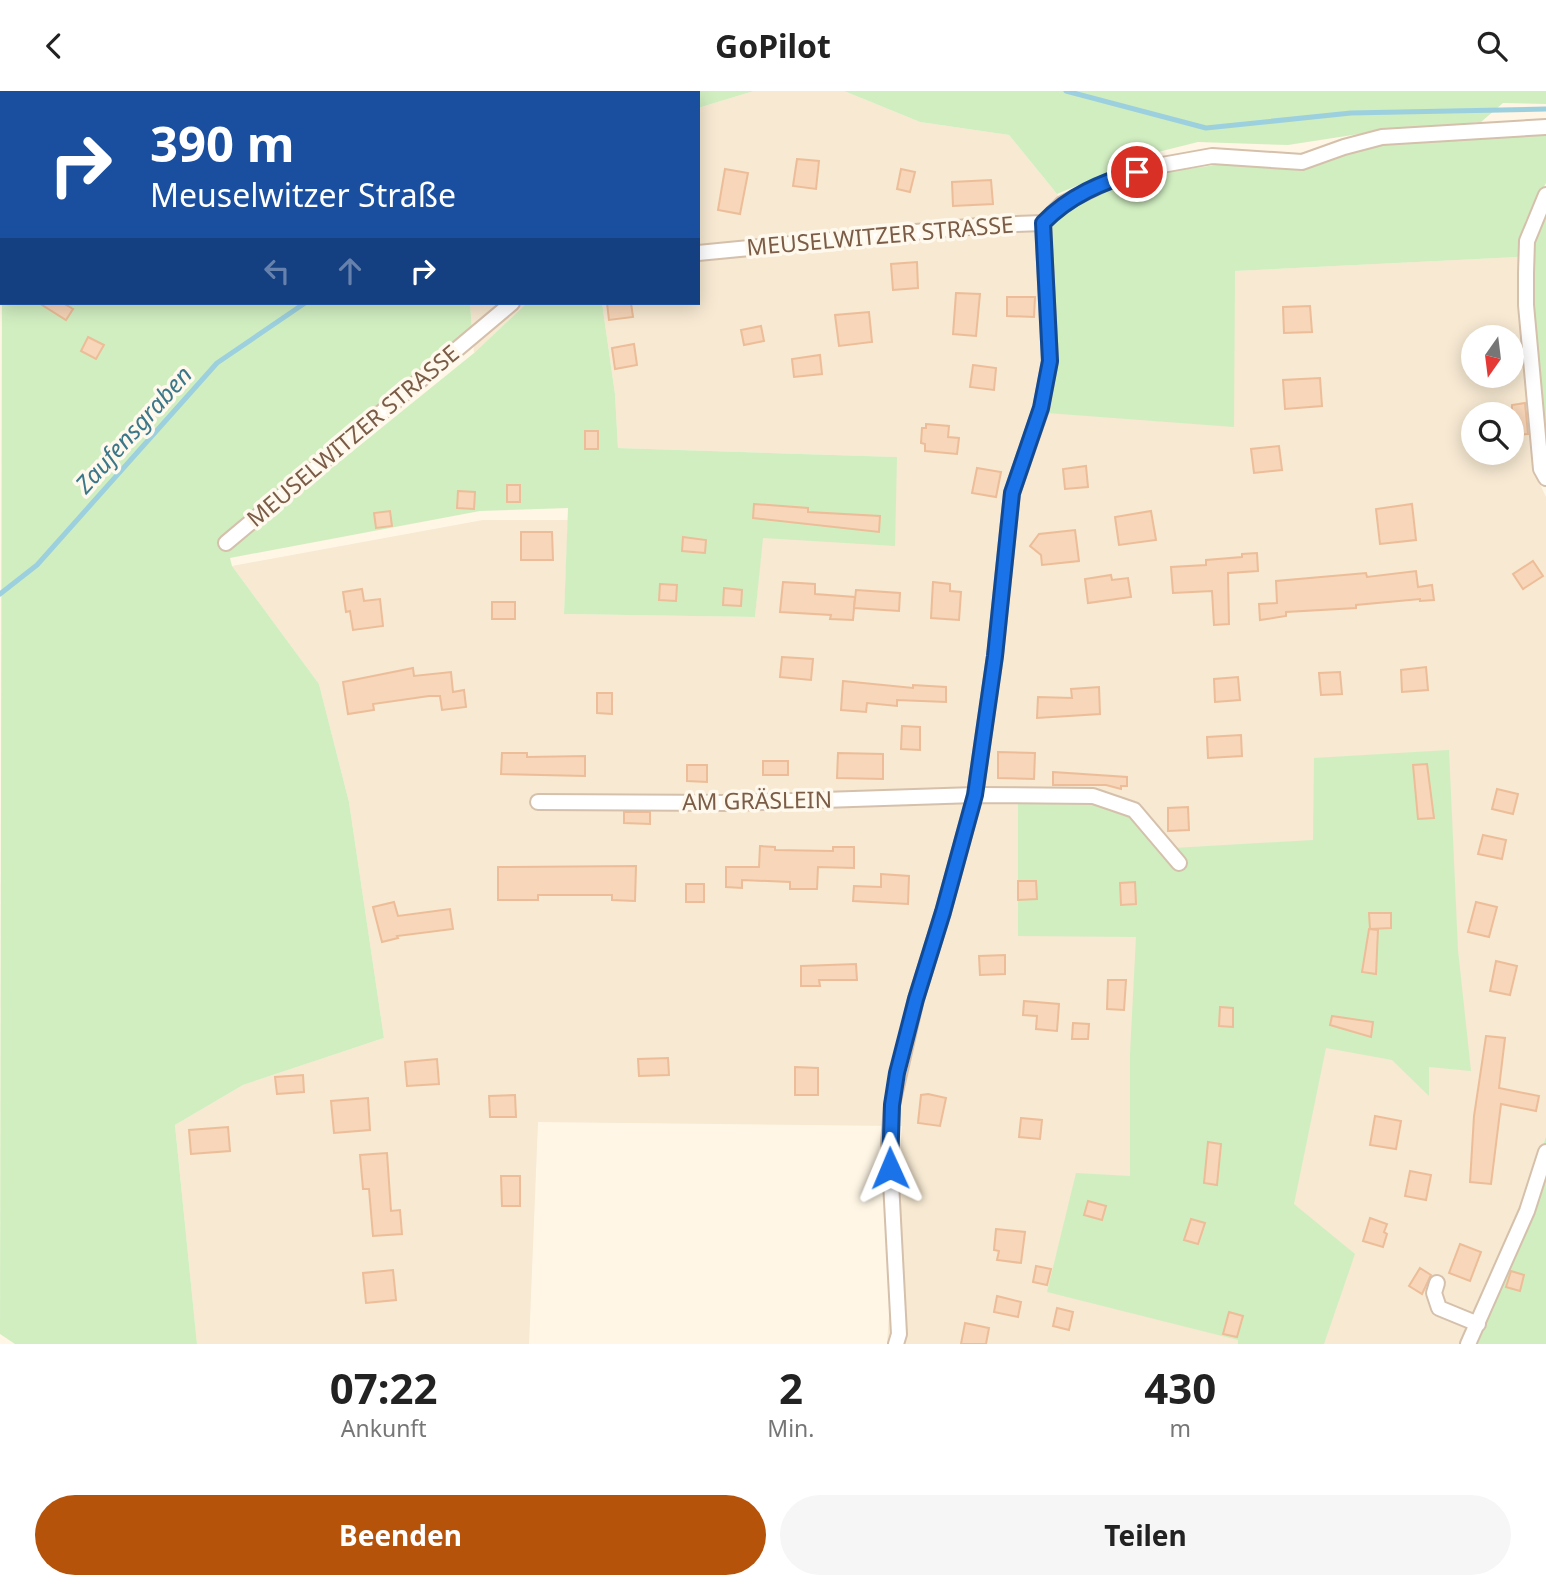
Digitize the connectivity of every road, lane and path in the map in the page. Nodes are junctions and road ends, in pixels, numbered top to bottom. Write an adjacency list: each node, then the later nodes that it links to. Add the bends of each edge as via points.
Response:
1 (1546, 127): 3 (street, MEUSELWITZER STRASSE, via 1382,137 1302,162 1212,156 1162,165 1103,184 1062,204)
2 (1546, 195): 6 (street, via 1527,240 1526,305 1541,469)
3 (1043, 223): 4 (street, MEUSELWITZER STRASSE); 8 (street, via 1050,361 1041,408 1012,493)
4 (700, 253)
5 (510, 305): 7 (street, MEUSELWITZER STRASSE)
6 (1546, 478)
7 (226, 543)
8 (975, 795): 9 (street, AM GRÄSLEIN, via 730,803); 10 (street, AM GRÄSLEIN, via 1093,796 1133,810); 14 (street, via 916,999 892,1105 889,1144)
9 (538, 803)
10 (1180, 863)
11 (1546, 1152): 13 (street, via 1527,1211)
12 (1437, 1283): 13 (street, via 1434,1293 1439,1308)
13 (1478, 1324): 15 (street)
14 (896, 1344)
15 (1468, 1344)

